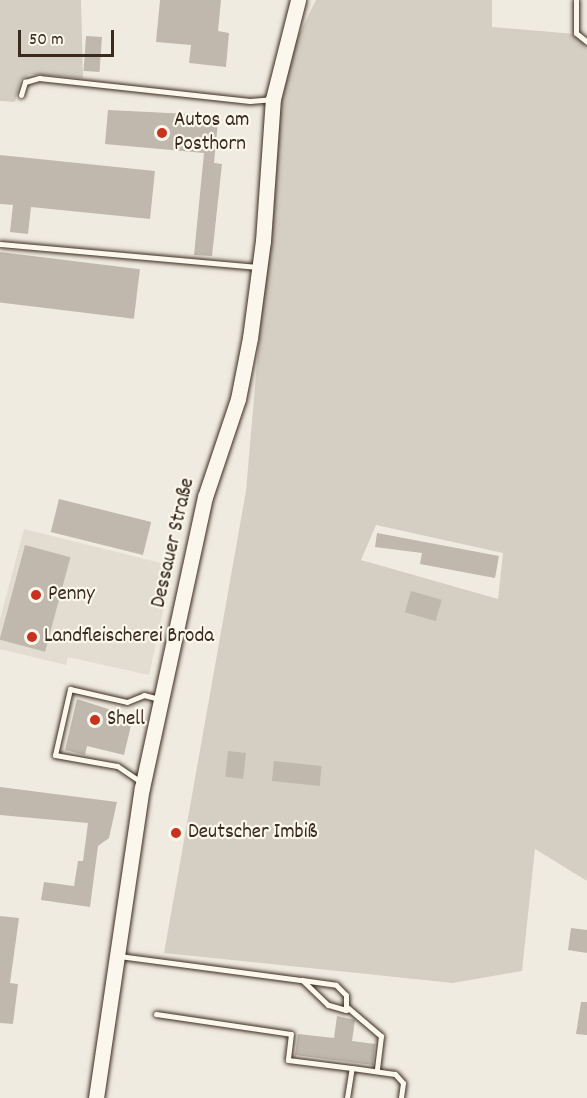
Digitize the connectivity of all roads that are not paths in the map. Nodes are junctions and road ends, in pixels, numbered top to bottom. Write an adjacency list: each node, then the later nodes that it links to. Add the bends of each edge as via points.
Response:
1 (298, 0): 5 (main road, Dessauer Straße)
2 (576, 0): 3 (lane, via 576,33)
3 (587, 42)
4 (21, 95): 5 (lane, via 25,82 39,78 250,101)
5 (273, 99): 7 (main road, Dessauer Straße)
6 (0, 244): 7 (lane)
7 (260, 267): 8 (main road, Dessauer Straße, via 238,399 205,497)
8 (161, 699): 9 (main road, Dessauer Straße); 9 (lane, via 144,695 127,702 70,689 55,755 117,766)
9 (143, 783): 10 (main road, Dessauer Straße)
10 (115, 956): 11 (lane); 16 (main road, Dessauer Straße)
11 (302, 980): 12 (lane, via 328,1005 343,1011); 12 (lane, via 342,988)
12 (347, 1007): 15 (lane, via 381,1036)
13 (156, 1014): 14 (lane, via 291,1034 288,1060)
14 (352, 1068): 15 (lane); 17 (lane)
15 (377, 1071): 18 (lane, via 395,1074 402,1080)
16 (96, 1098)
17 (347, 1098)
18 (402, 1098)

